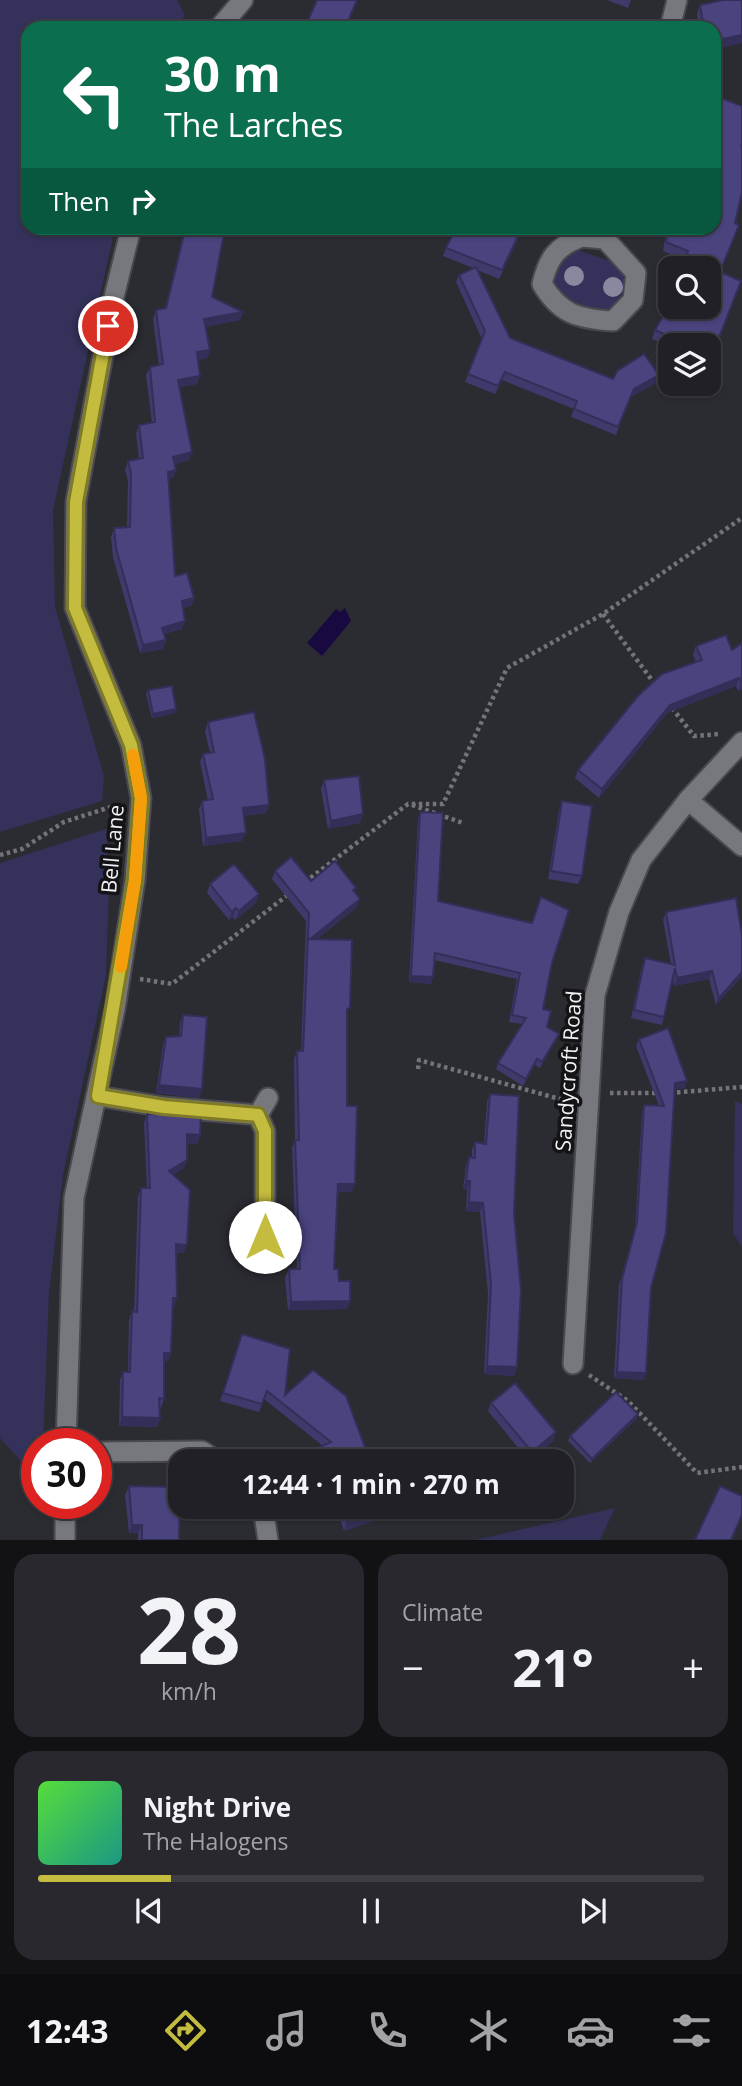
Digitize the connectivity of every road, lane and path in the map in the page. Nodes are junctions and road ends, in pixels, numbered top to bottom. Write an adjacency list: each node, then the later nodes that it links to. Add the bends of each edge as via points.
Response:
1 (243, 0): 3 (street)
2 (677, 0): 4 (street)
3 (225, 21)
4 (672, 21)
5 (129, 235): 23 (street, Bell Lane, via 76,502 75,608 131,745 141,798 135,880)
6 (594, 235): 7 (street, via 565,243 548,259 542,284 555,306 592,320 613,321 633,300 636,273)
7 (608, 235)
8 (742, 518): 9 (path)
9 (603, 614): 10 (path); 15 (path, via 507,667 443,804)
10 (661, 692)
11 (669, 703): 12 (path)
12 (694, 736)
13 (742, 741): 14 (street, Sandycroft Road)
14 (688, 800): 18 (street); 24 (street, Sandycroft Road, via 642,860 619,912 595,995)
15 (408, 804): 17 (path); 20 (path, via 172,984)
16 (103, 808): 19 (path, via 64,822 22,849)
17 (463, 823)
18 (742, 846)
19 (0, 855)
20 (146, 980)
21 (418, 1069): 24 (path, via 419,1060)
22 (742, 1087): 24 (path)
23 (98, 1096): 25 (street, via 164,1107 263,1107); 27 (street, Bell Lane, via 74,1198)
24 (588, 1100): 26 (street, Sandycroft Road)
25 (265, 1237)
26 (573, 1364): 30 (path, via 628,1401 697,1473)
27 (67, 1428)
28 (168, 1451): 29 (street)
29 (112, 1452)
30 (742, 1467)
31 (65, 1519): 33 (street)
32 (265, 1519): 34 (street)
33 (65, 1540)
34 (268, 1540)

